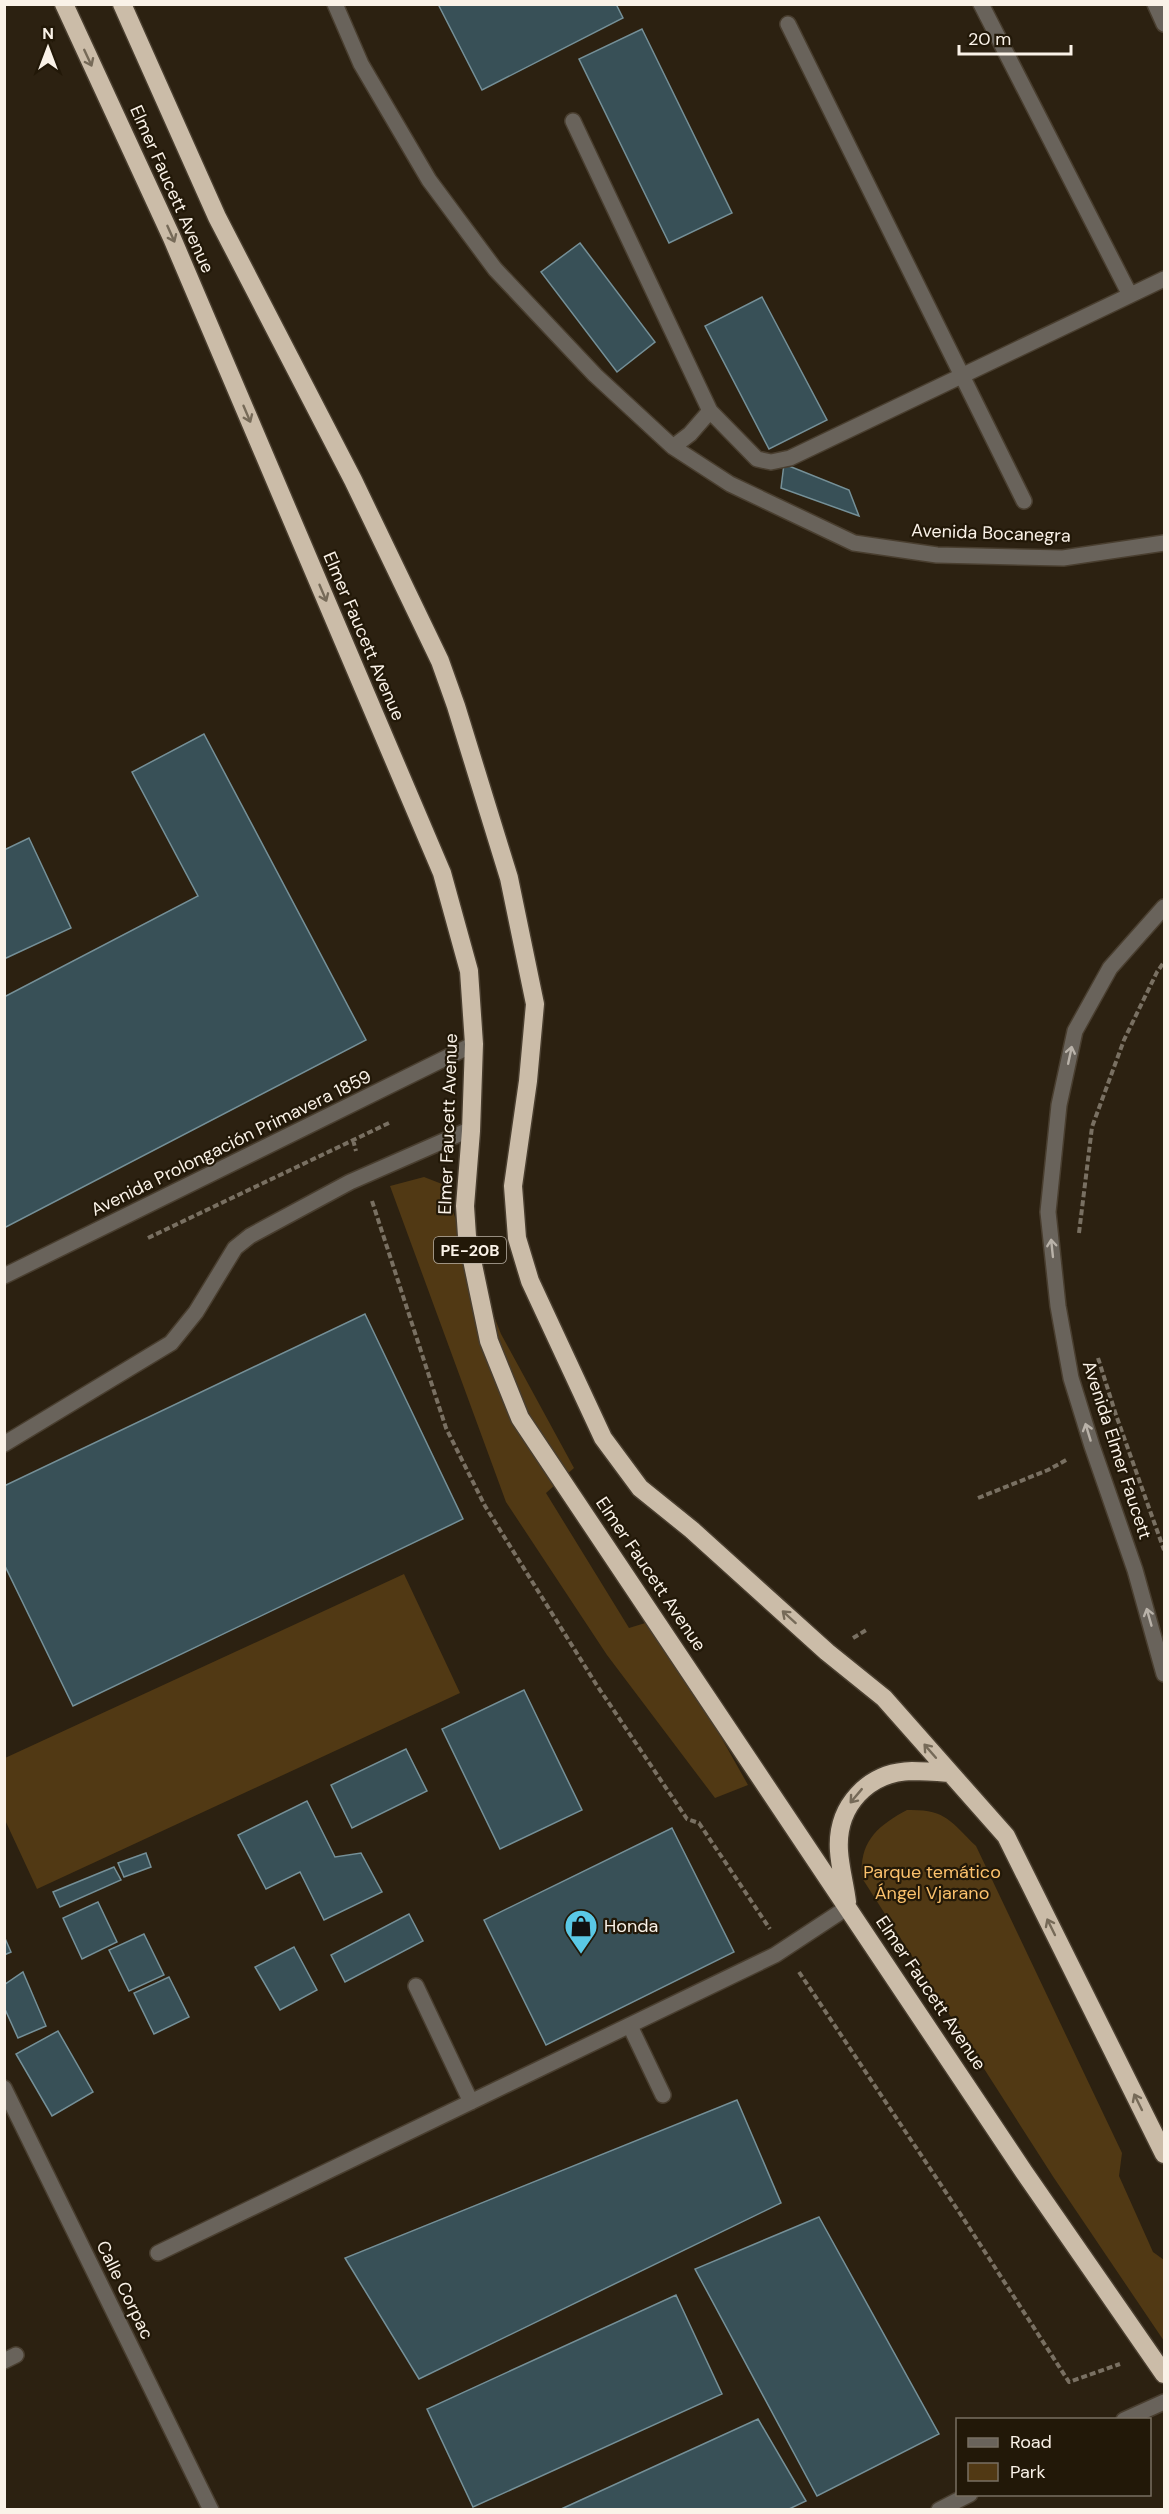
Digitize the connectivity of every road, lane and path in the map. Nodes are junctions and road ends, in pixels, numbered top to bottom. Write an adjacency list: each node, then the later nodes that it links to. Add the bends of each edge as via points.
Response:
1 (64, 4): 18 (highway, Elmer Faucett Avenue / PE-20B, one-way to 18, via 172,238 442,873 469,971)
2 (122, 4): 32 (highway, Elmer Faucett Avenue / PE-20B, one-way to 2, via 884,1698 640,1488 603,1438 530,1281 517,1238 513,1186 535,1004 509,878 456,706 440,661 353,480 217,217)
3 (334, 4): 13 (street, via 362,64 429,180 495,269 595,375)
4 (981, 4): 10 (street)
5 (1155, 4): 7 (street)
6 (788, 24): 11 (street)
7 (1164, 24)
8 (573, 121): 12 (street)
9 (1164, 279): 10 (street)
10 (1130, 295): 11 (street)
11 (963, 374): 12 (street, via 853,430 790,458 771,462 757,459); 14 (street)
12 (710, 411): 13 (street)
13 (673, 447): 15 (street, Avenida Bocanegra, via 730,484 854,543 937,555 1063,558)
14 (1024, 501)
15 (1164, 543)
16 (1164, 907): 31 (street, Avenida Elmer Faucett, one-way to 16, via 1135,1570 1071,1378 1048,1212 1059,1105 1075,1031 1110,968)
17 (1164, 962): 24 (path, via 1124,1040 1092,1127)
18 (474, 1044): 20 (highway, Elmer Faucett Avenue / PE-20B); 25 (street, Avenida Prolongación Primavera 1859)
19 (391, 1122): 21 (path)
20 (471, 1131): 22 (street); 33 (highway, Elmer Faucett Avenue / PE-20B, via 465,1206 467,1236 489,1341 520,1418)
21 (353, 1140): 22 (path); 23 (path)
22 (364, 1176): 27 (street, via 250,1236 235,1248 196,1312 171,1343); 34 (path, via 447,1428 485,1506 602,1693 687,1819 699,1823)
23 (142, 1241)
24 (1078, 1244)
25 (4, 1276)
26 (1095, 1350): 30 (path)
27 (4, 1444)
28 (1048, 1470): 29 (path)
29 (978, 1498)
30 (1164, 1550)
31 (1164, 1674)
32 (949, 1773): 33 (highway, one-way to 33, via 910,1771 886,1776 867,1784 854,1796 846,1811 839,1849); 40 (highway, Elmer Faucett Avenue / PE-20B, one-way to 32, via 1006,1836)
33 (848, 1907): 34 (street); 43 (highway, Elmer Faucett Avenue / PE-20B)
34 (784, 1950): 36 (street); 42 (path, via 1070,2382)
35 (416, 1986): 39 (street)
36 (630, 2026): 38 (street); 39 (street)
37 (4, 2088): 47 (street, Calle Corpac)
38 (663, 2095)
39 (471, 2103): 41 (street)
40 (1164, 2154)
41 (158, 2253)
42 (1120, 2364)
43 (1164, 2374)
44 (1164, 2402): 45 (street)
45 (1128, 2418)
46 (966, 2496): 48 (street)
47 (212, 2510)
48 (939, 2510)

